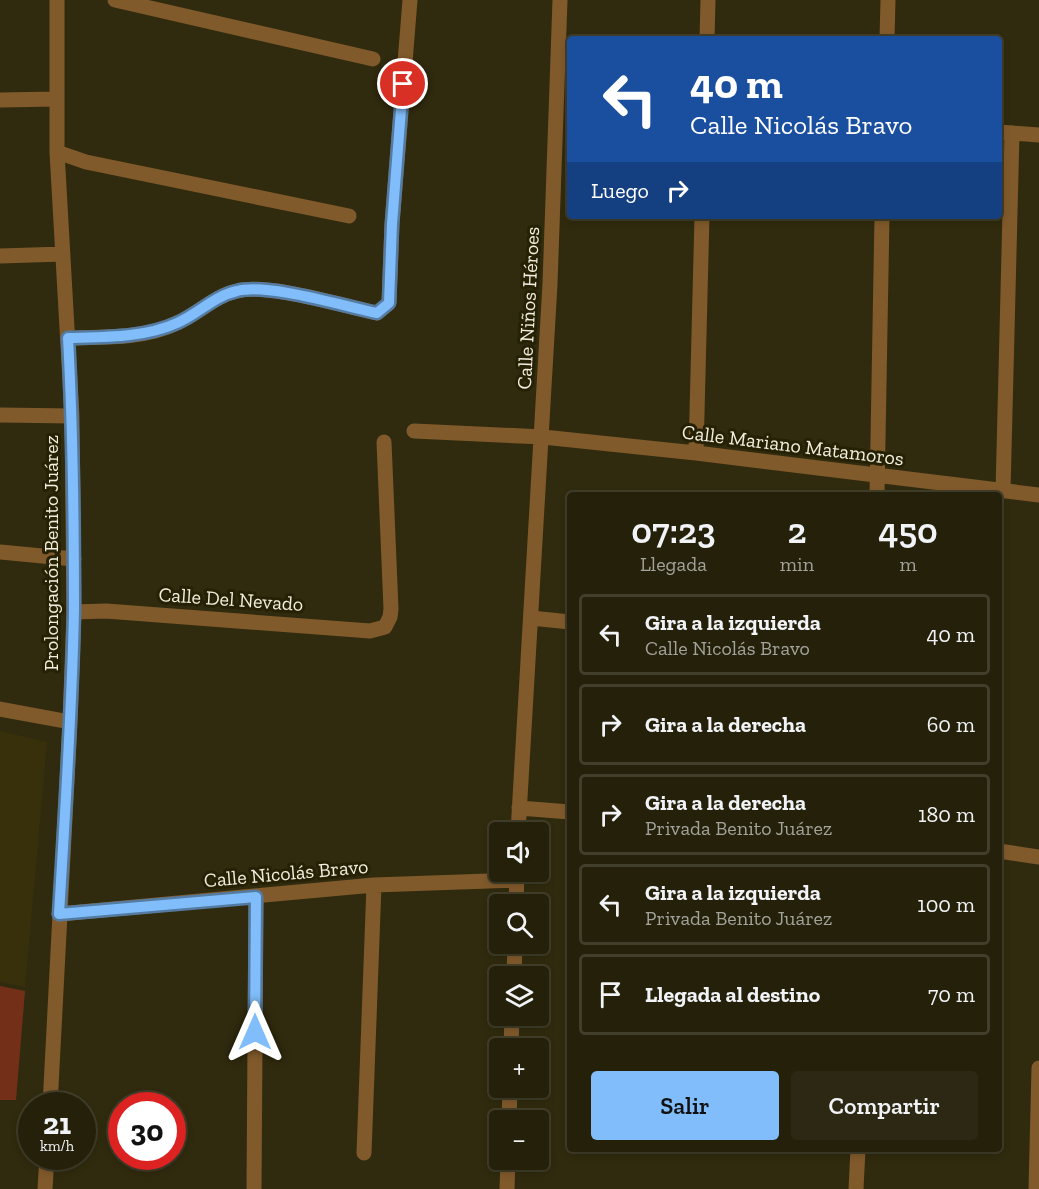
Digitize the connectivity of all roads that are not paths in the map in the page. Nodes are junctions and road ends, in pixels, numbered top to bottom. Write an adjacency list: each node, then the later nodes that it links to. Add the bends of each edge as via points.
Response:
1 (57, 0): 11 (street, Prolongación Benito Juárez)
2 (115, 0): 9 (street)
3 (410, 0): 21 (street, via 389,303 383,309 377,313 274,291 239,290 160,329)
4 (560, 0): 10 (street, Calle Niños Héroes)
5 (708, 0): 7 (street)
6 (888, 0): 8 (street)
7 (707, 36)
8 (887, 36)
9 (373, 59)
10 (564, 92): 25 (street, Calle Niños Héroes)
11 (56, 99): 12 (street); 15 (street, Prolongación Benito Juárez)
12 (0, 100)
13 (1005, 132): 14 (street); 29 (street)
14 (1039, 135)
15 (57, 152): 16 (street, via 86,162); 19 (street, Prolongación Benito Juárez)
16 (349, 216)
17 (702, 219): 27 (street)
18 (882, 219): 28 (street)
19 (63, 254): 20 (street); 21 (street, Prolongación Benito Juárez)
20 (0, 256)
21 (68, 338): 23 (street, Prolongación Benito Juárez)
22 (0, 415): 23 (street)
23 (72, 416): 33 (street, Prolongación Benito Juárez)
24 (414, 432): 25 (street, Calle Mariano Matamoros)
25 (543, 437): 27 (street, Calle Mariano Matamoros); 35 (street, Calle Niños Héroes)
26 (384, 442): 34 (street, Calle Del Nevado, via 391,609 385,627 370,631 106,610)
27 (696, 453): 28 (street, Calle Mariano Matamoros)
28 (878, 477): 29 (street, Calle Mariano Matamoros); 30 (street)
29 (1003, 491): 31 (street, Calle Mariano Matamoros)
30 (877, 492)
31 (1039, 495)
32 (0, 552): 33 (street)
33 (74, 559): 34 (street, Prolongación Benito Juárez)
34 (74, 612): 38 (street, Prolongación Benito Juárez)
35 (531, 618): 36 (street); 39 (street, Calle Niños Héroes)
36 (567, 622)
37 (0, 710): 38 (street)
38 (70, 722): 47 (street, Prolongación Benito Juárez)
39 (519, 808): 40 (street); 41 (street, Calle Niños Héroes)
40 (567, 812)
41 (518, 822)
42 (1002, 851): 43 (street)
43 (1039, 857)
44 (489, 878): 45 (street, Calle Nicolás Bravo)
45 (375, 885): 46 (street, Calle Nicolás Bravo); 51 (street)
46 (256, 897): 47 (street, Calle Nicolás Bravo); 55 (street)
47 (59, 914): 49 (street, Prolongación Benito Juárez)
48 (1039, 1068): 58 (street)
49 (51, 1092)
50 (858, 1152): 57 (street)
51 (364, 1153)
52 (46, 1170): 54 (street)
53 (508, 1170): 56 (street)
54 (45, 1189)
55 (254, 1189)
56 (507, 1189)
57 (856, 1189)
58 (1036, 1189)

